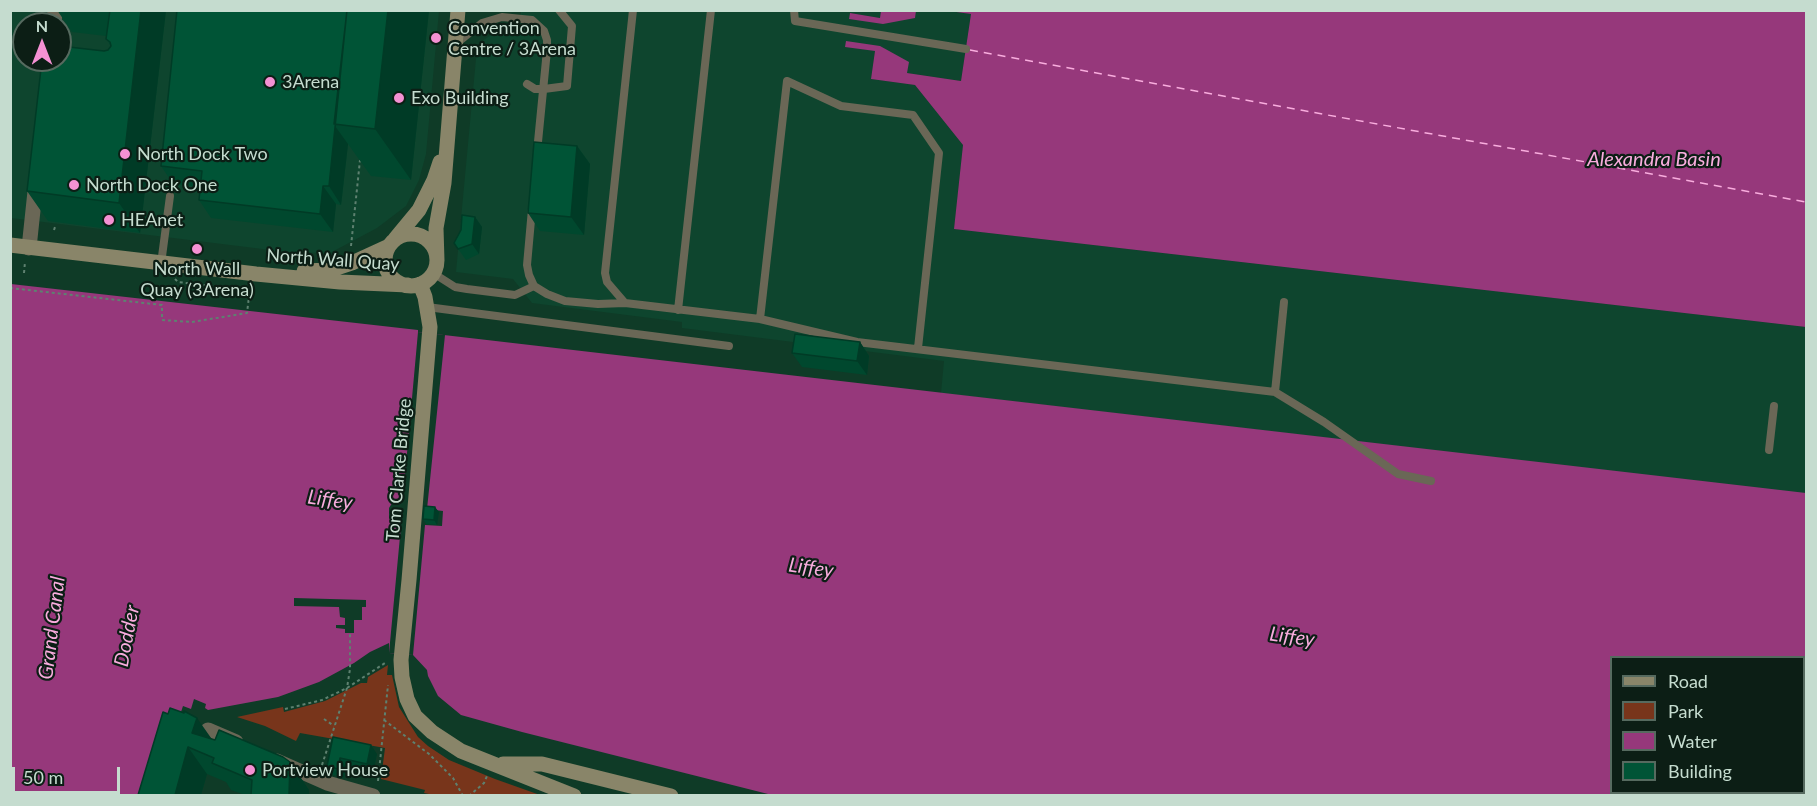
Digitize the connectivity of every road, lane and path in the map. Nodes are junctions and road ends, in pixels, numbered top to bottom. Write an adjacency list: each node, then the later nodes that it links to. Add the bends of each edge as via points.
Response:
1 (458, 10): 6 (main road)
2 (559, 10): 9 (lane, via 572,26 567,86)
3 (633, 10): 27 (lane, via 604,273)
4 (711, 10): 30 (lane)
5 (794, 10): 7 (lane, via 795,21)
6 (456, 44): 9 (lane, via 491,19 532,20 547,40); 10 (main road)
7 (966, 49)
8 (527, 84): 9 (lane)
9 (544, 89): 12 (lane)
10 (447, 140): 16 (main road, via 424,201); 21 (main road)
11 (360, 161): 19 (path)
12 (536, 162)
13 (38, 167): 18 (street)
14 (170, 196): 20 (lane)
15 (532, 205): 25 (lane, via 527,265)
16 (391, 244): 19 (main road, North Wall Quay); 21 (main road, via 412,234 425,238 434,248); 24 (main road, via 385,259 388,271 396,281)
17 (10, 245): 18 (main road, North Wall Quay)
18 (28, 253): 20 (main road, North Wall Quay); 22 (path)
19 (352, 263): 23 (main road, North Wall Quay, via 331,270)
20 (161, 264): 23 (main road, North Wall Quay)
21 (435, 267): 24 (main road); 25 (lane, via 455,287 515,295)
22 (24, 273)
23 (253, 280): 24 (main road, North Wall Quay); 26 (path, via 247,313 192,322 162,320 162,305)
24 (414, 285): 29 (main road, Tom Clarke Bridge)
25 (534, 286): 27 (lane, via 565,301)
26 (10, 288)
27 (625, 303): 30 (lane)
28 (1284, 303): 34 (lane)
29 (427, 307): 32 (lane); 39 (main road, Tom Clarke Bridge, via 430,327 411,568)
30 (678, 310): 31 (lane)
31 (760, 319): 33 (lane, via 857,342); 33 (lane, via 787,81 842,106 913,116 939,153)
32 (729, 346)
33 (918, 348): 34 (lane)
34 (1275, 392): 37 (lane, via 1398,474)
35 (1774, 406): 36 (lane)
36 (1769, 450)
37 (1431, 481)
38 (350, 633): 41 (path)
39 (394, 661): 41 (path); 47 (main road, Tom Clarke Bridge, via 415,716 461,751)
40 (388, 685): 44 (path)
41 (347, 688): 42 (path, via 322,700); 45 (path)
42 (285, 709)
43 (324, 720): 45 (path)
44 (384, 720): 49 (path); 50 (path, via 429,754 453,778)
45 (335, 727): 48 (path)
46 (208, 730): 48 (street)
47 (494, 764): 51 (path, via 484,783); 52 (main road, Tom Clarke Bridge); 53 (main road, via 542,764)
48 (324, 786): 49 (street)
49 (375, 790)
50 (463, 795)
51 (469, 795)
52 (574, 795)
53 (671, 795)

